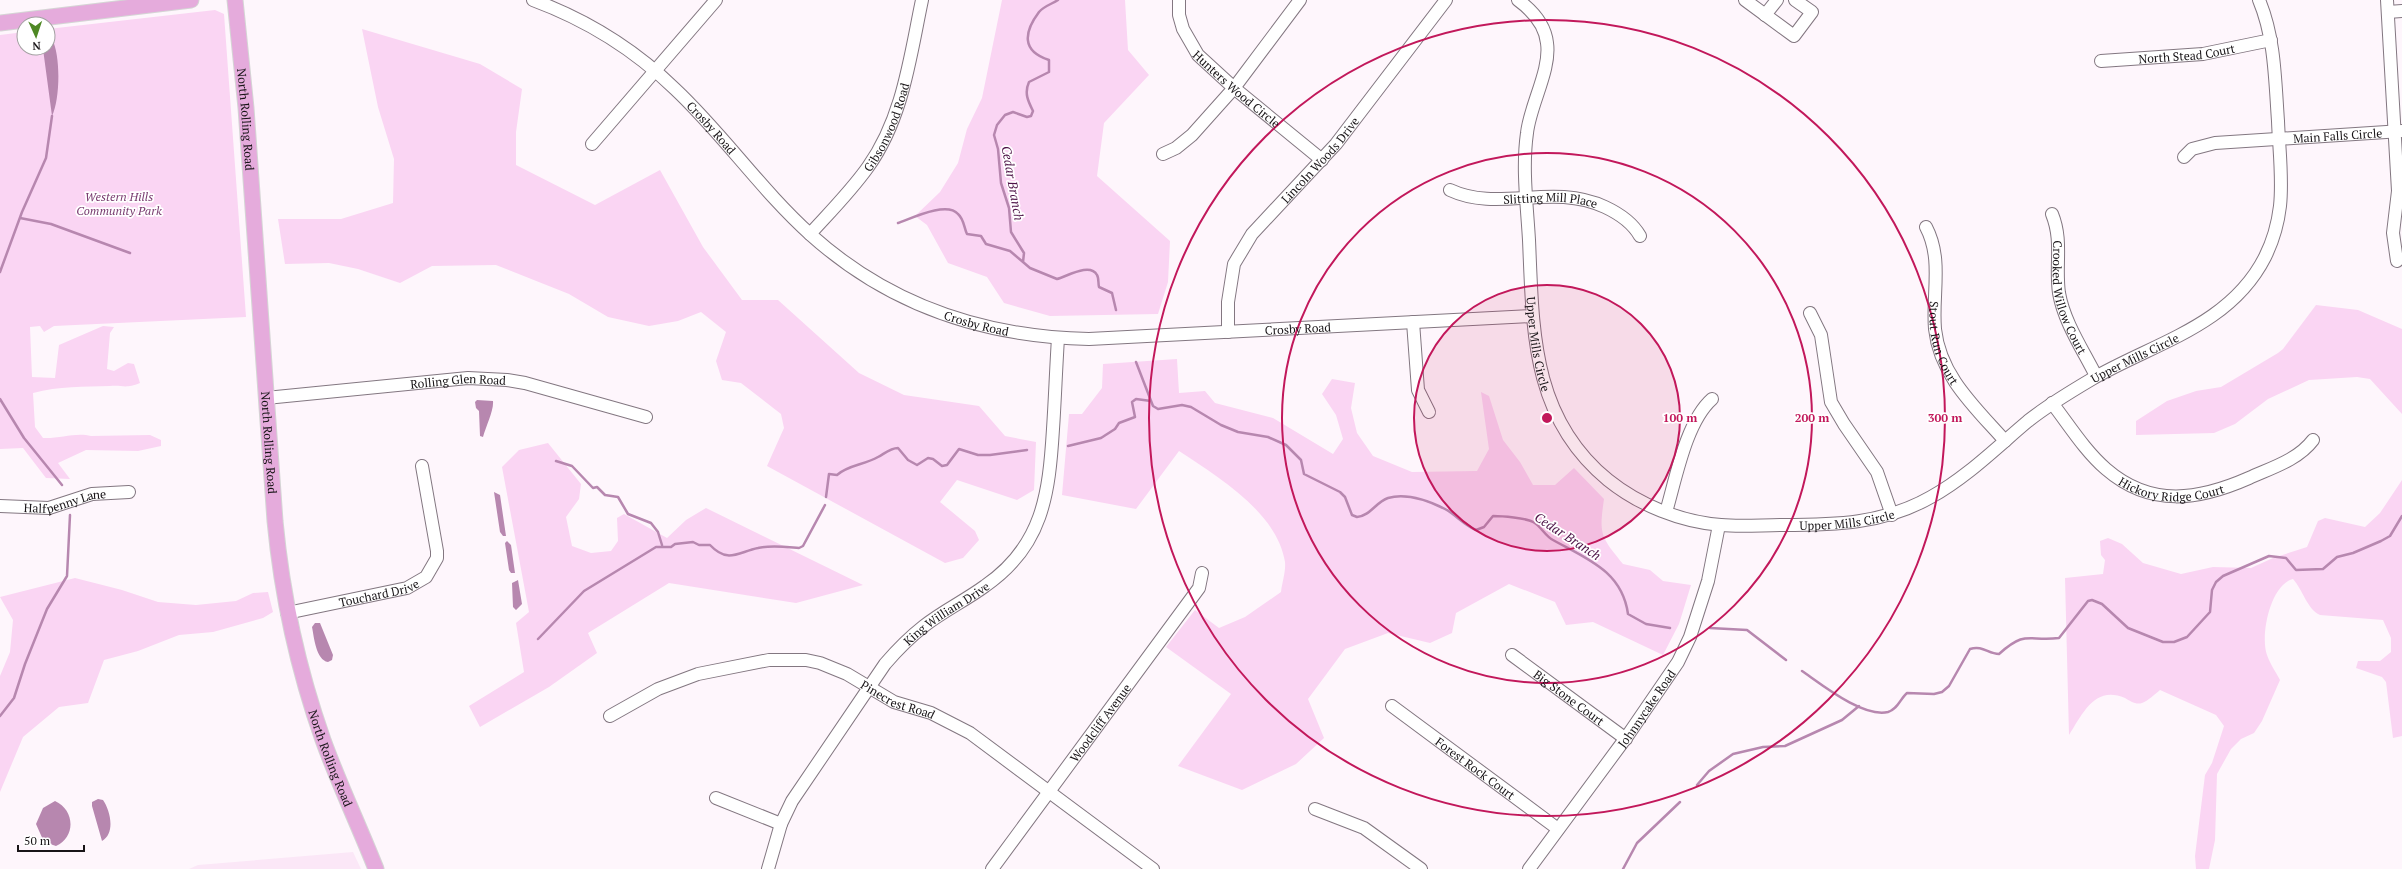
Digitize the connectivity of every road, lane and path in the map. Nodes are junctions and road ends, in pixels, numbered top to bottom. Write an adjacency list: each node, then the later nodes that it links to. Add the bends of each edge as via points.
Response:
1 (191, 0): 14 (main road)
2 (235, 0): 42 (main road, North Rolling Road, via 246,108)
3 (533, 0): 21 (street, Crosby Road, via 580,20 608,36)
4 (716, 0): 21 (street)
5 (922, 0): 33 (street, Gibsonwood Road, via 902,92 888,134 868,167)
6 (1179, 0): 22 (street, Hunters Wood Circle, via 1179,15 1190,43 1210,67)
7 (1300, 0): 22 (street)
8 (1446, 0): 28 (street, Lincoln Woods Drive)
9 (1518, 0): 30 (street, Upper Mills Circle, via 1542,24 1548,44 1545,67 1527,132)
10 (1745, 0): 17 (street)
11 (1777, 0): 17 (street)
12 (1795, 0): 17 (street, via 1812,12 1794,36)
13 (2259, 0): 19 (street, Upper Mills Circle)
14 (113, 5): 18 (main road)
15 (2388, 6): 16 (street); 23 (street, Main Falls Circle)
16 (2402, 11)
17 (1765, 15)
18 (0, 23)
19 (2271, 40): 20 (street, North Stead Court, via 2203,54); 24 (street, Upper Mills Circle)
20 (2101, 61)
21 (655, 70): 25 (street); 33 (street, Crosby Road)
22 (1234, 88): 26 (street, via 1184,143); 28 (street, Hunters Wood Circle)
23 (2399, 132): 24 (street, Main Falls Circle); 35 (street, via 2398,200 2393,233)
24 (2279, 139): 27 (street, Main Falls Circle, via 2201,146); 41 (street, Upper Mills Circle, via 2281,181 2277,224 2264,259 2250,281 2231,302 2211,318 2188,332)
25 (592, 144)
26 (1163, 154)
27 (2184, 156)
28 (1322, 160): 39 (street, Lincoln Woods Drive, via 1262,222 1234,264 1230,281)
29 (1450, 190): 30 (street, Slitting Mill Place, via 1475,199)
30 (1527, 197): 34 (street, Slitting Mill Place, via 1570,196 1587,200 1626,219); 37 (street, Upper Mills Circle)
31 (2052, 214): 41 (street, Crooked Willow Court, via 2059,238 2058,278 2063,307)
32 (1926, 227): 48 (street, Stout Run Court, via 1935,252 1935,328 1943,362 1961,391)
33 (810, 234): 40 (street, Crosby Road, via 864,276 923,307 976,325)
34 (1640, 236)
35 (2397, 260)
36 (1810, 313): 53 (street, via 1821,335 1832,402 1840,419 1877,472)
37 (1532, 316): 38 (street, Crosby Road); 52 (street, Upper Mills Circle, via 1542,382 1570,439 1580,453 1607,479 1627,494)
38 (1413, 322): 39 (street, Crosby Road); 45 (street, via 1418,390)
39 (1228, 332): 40 (street, Crosby Road)
40 (1058, 338): 58 (street, King William Drive, via 1047,497 1032,536 1020,553 986,586 940,614 903,644)
41 (2096, 376): 44 (street, Upper Mills Circle)
42 (266, 398): 46 (street, Rolling Glen Road, via 468,378 525,383); 56 (main road, North Rolling Road, via 276,530)
43 (1712, 398): 52 (street, via 1693,423)
44 (2052, 403): 47 (street, Hickory Ridge Court, via 2106,469 2135,487 2170,497 2205,495 2221,490 2288,461 2307,448); 48 (street, Upper Mills Circle)
45 (1428, 412)
46 (646, 417)
47 (2313, 440)
48 (2005, 441): 53 (street, Upper Mills Circle, via 1950,486)
49 (422, 466): 56 (street, Touchard Drive, via 438,551 437,558 426,576 407,588)
50 (129, 492): 51 (street, Halfpenny Lane, via 92,494 49,508)
51 (0, 506)
52 (1666, 512): 54 (street, Upper Mills Circle)
53 (1892, 515): 54 (street, Upper Mills Circle, via 1839,525)
54 (1719, 525): 61 (street, Johnnycake Road, via 1708,581 1690,637 1663,686)
55 (1202, 573): 62 (street, Woodcliff Avenue, via 1199,588)
56 (287, 613): 67 (main road, North Rolling Road, via 303,676 323,738)
57 (1512, 655): 61 (street, Big Stone Court)
58 (868, 687): 60 (street, Pinecrest Road, via 847,674 820,663 769,660 678,681); 62 (street, Pinecrest Road, via 894,702 950,721); 65 (street, King William Drive, via 805,779)
59 (1392, 706): 66 (street, Forest Rock Court)
60 (610, 716)
61 (1626, 739): 66 (street, Johnnycake Road)
62 (1049, 792): 69 (street, Woodcliff Avenue); 70 (street, Pinecrest Road)
63 (716, 798): 65 (street)
64 (1316, 809): 71 (street, via 1364,828)
65 (781, 824): 68 (street, King William Drive)
66 (1558, 830): 72 (street, Johnnycake Road)
67 (376, 869)
68 (768, 869)
69 (992, 869)
70 (1153, 869)
71 (1421, 869)
72 (1529, 869)

